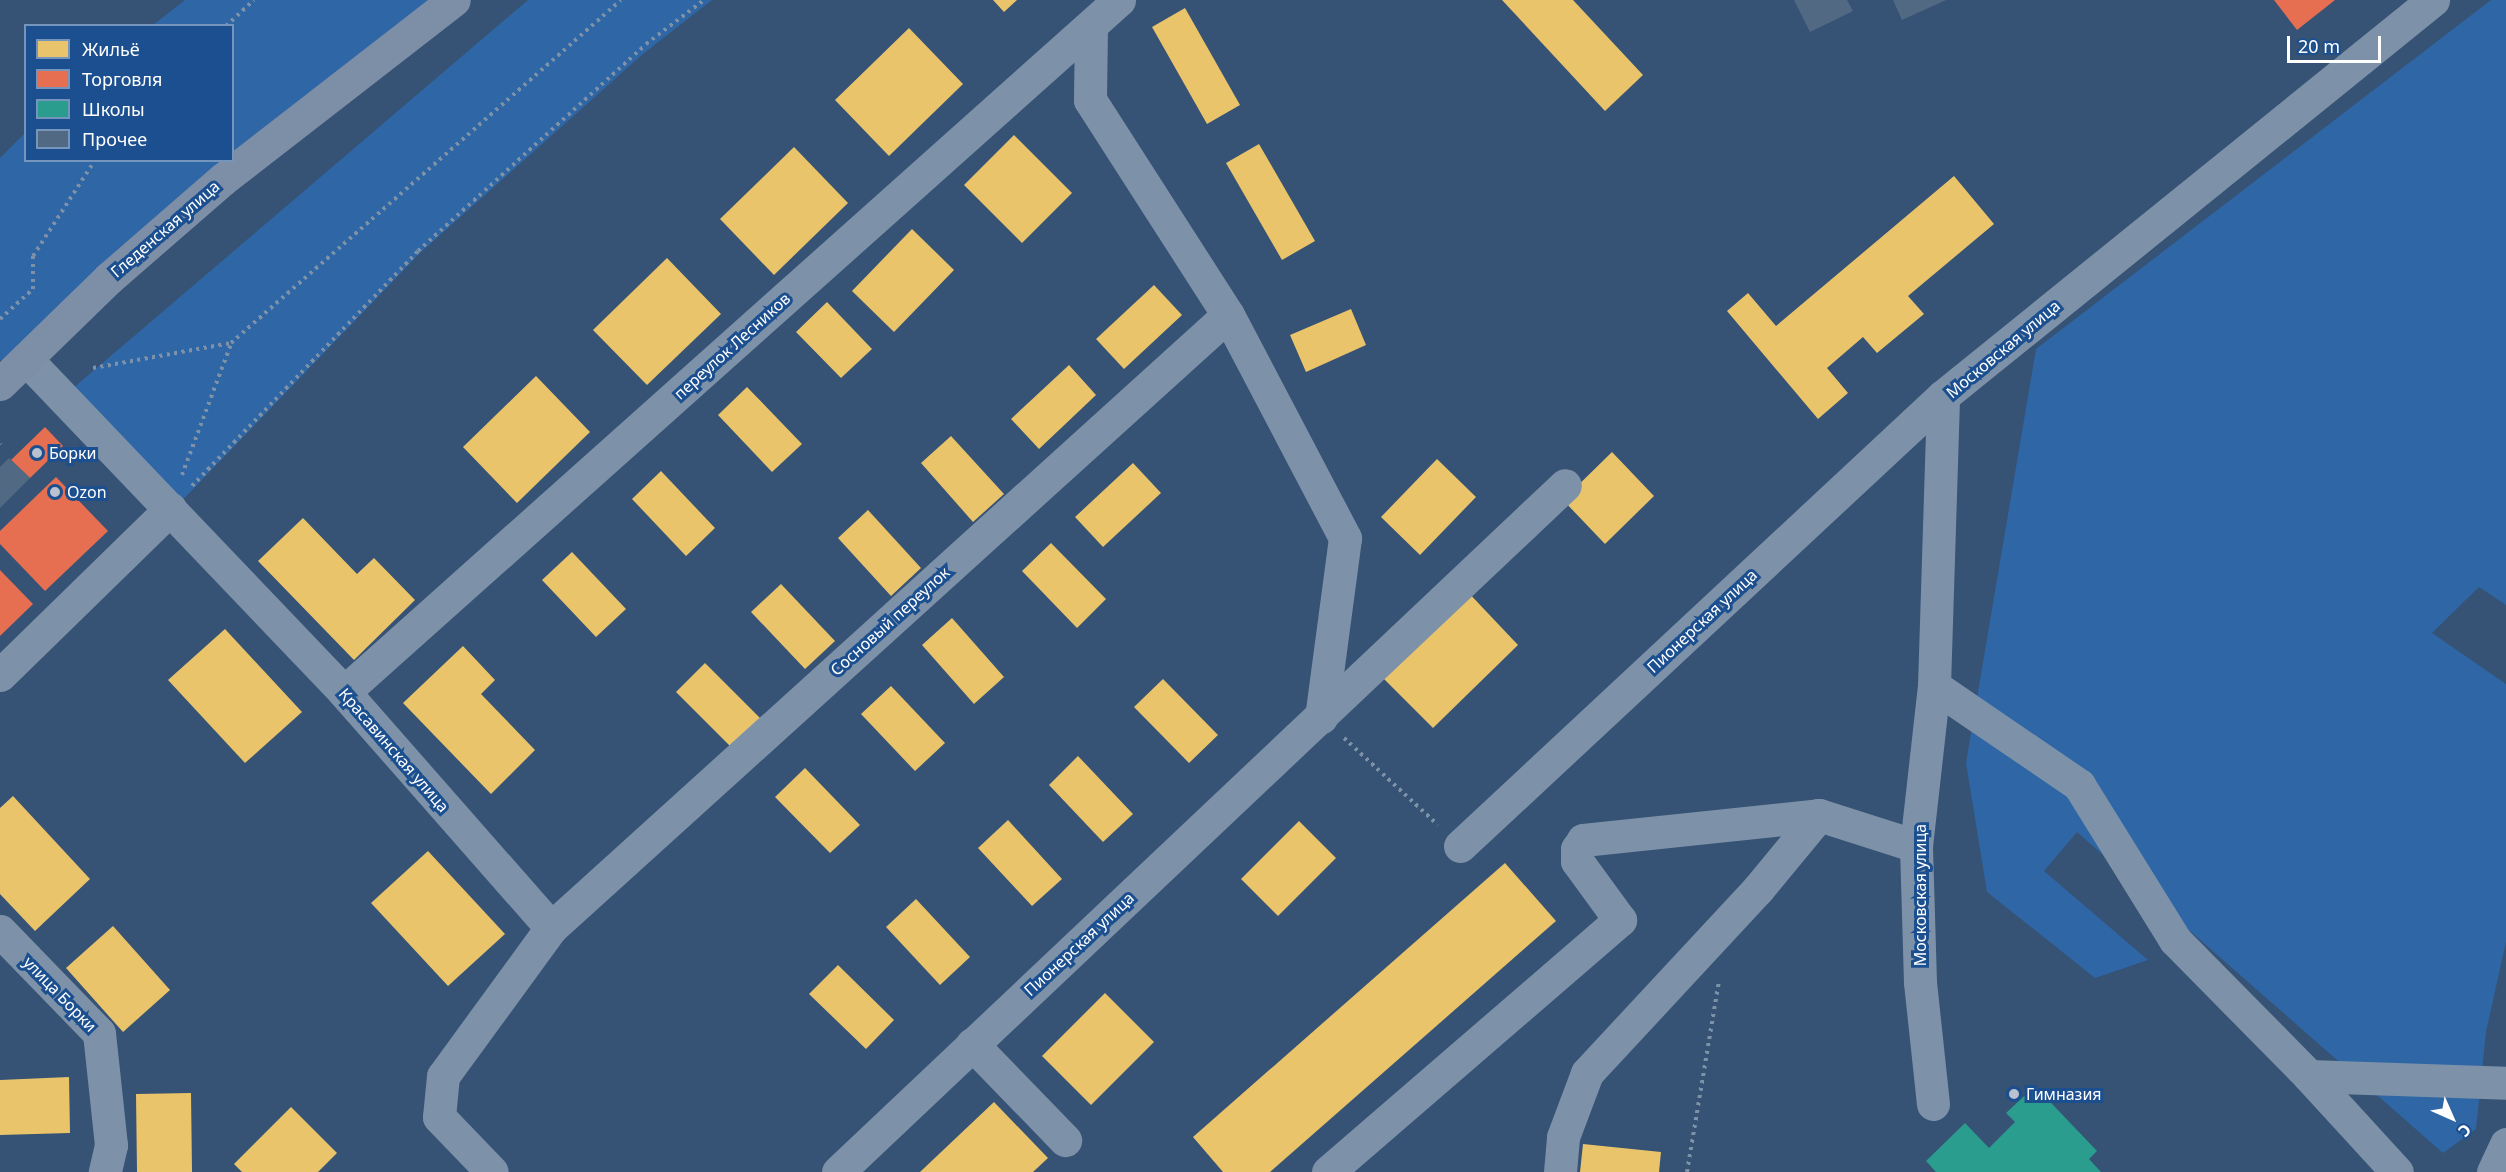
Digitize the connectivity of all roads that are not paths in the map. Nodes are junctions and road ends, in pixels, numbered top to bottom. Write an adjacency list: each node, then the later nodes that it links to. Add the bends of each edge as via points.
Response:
1 (454, 0): 6 (main road, Гледенская улица, via 223,179 109,278)
2 (1119, 0): 4 (street, переулок Лесников)
3 (2433, 0): 8 (street, Московская улица)
4 (1091, 27): 5 (street, via 1090,100); 13 (street, переулок Лесников)
5 (1228, 315): 14 (street, via 1345,538); 18 (street, Сосновый переулок)
6 (26, 359): 7 (main road, Гледенская улица); 10 (street, Красавинская улица)
7 (0, 384)
8 (1943, 396): 12 (street, Московская улица); 16 (street, Пионерская улица)
9 (1565, 485): 14 (street, Пионерская улица)
10 (170, 509): 11 (street); 13 (street, Красавинская улица)
11 (0, 675)
12 (1934, 686): 17 (street, Московская улица); 21 (street, via 2079,784 2175,940)
13 (344, 692): 18 (street, Красавинская улица)
14 (1321, 717): 20 (street, Пионерская улица)
15 (1819, 815): 17 (street); 29 (street, via 1583,840 1577,849 1578,861 1620,920); 30 (street, via 1758,889 1587,1072 1563,1137)
16 (1460, 846)
17 (1916, 846): 23 (street, Московская улица, via 1920,982)
18 (551, 928): 27 (street, via 443,1076 439,1117)
19 (0, 931): 26 (street, улица Борки, via 99,1033 111,1145)
20 (972, 1044): 24 (street); 28 (street, Пионерская улица)
21 (2309, 1076): 22 (street); 31 (street)
22 (2506, 1083)
23 (1933, 1104)
24 (1065, 1140)
25 (2506, 1144): 32 (street)
26 (105, 1172)
27 (492, 1172)
28 (838, 1172)
29 (1328, 1172)
30 (1560, 1172)
31 (2397, 1172)
32 (2493, 1172)

